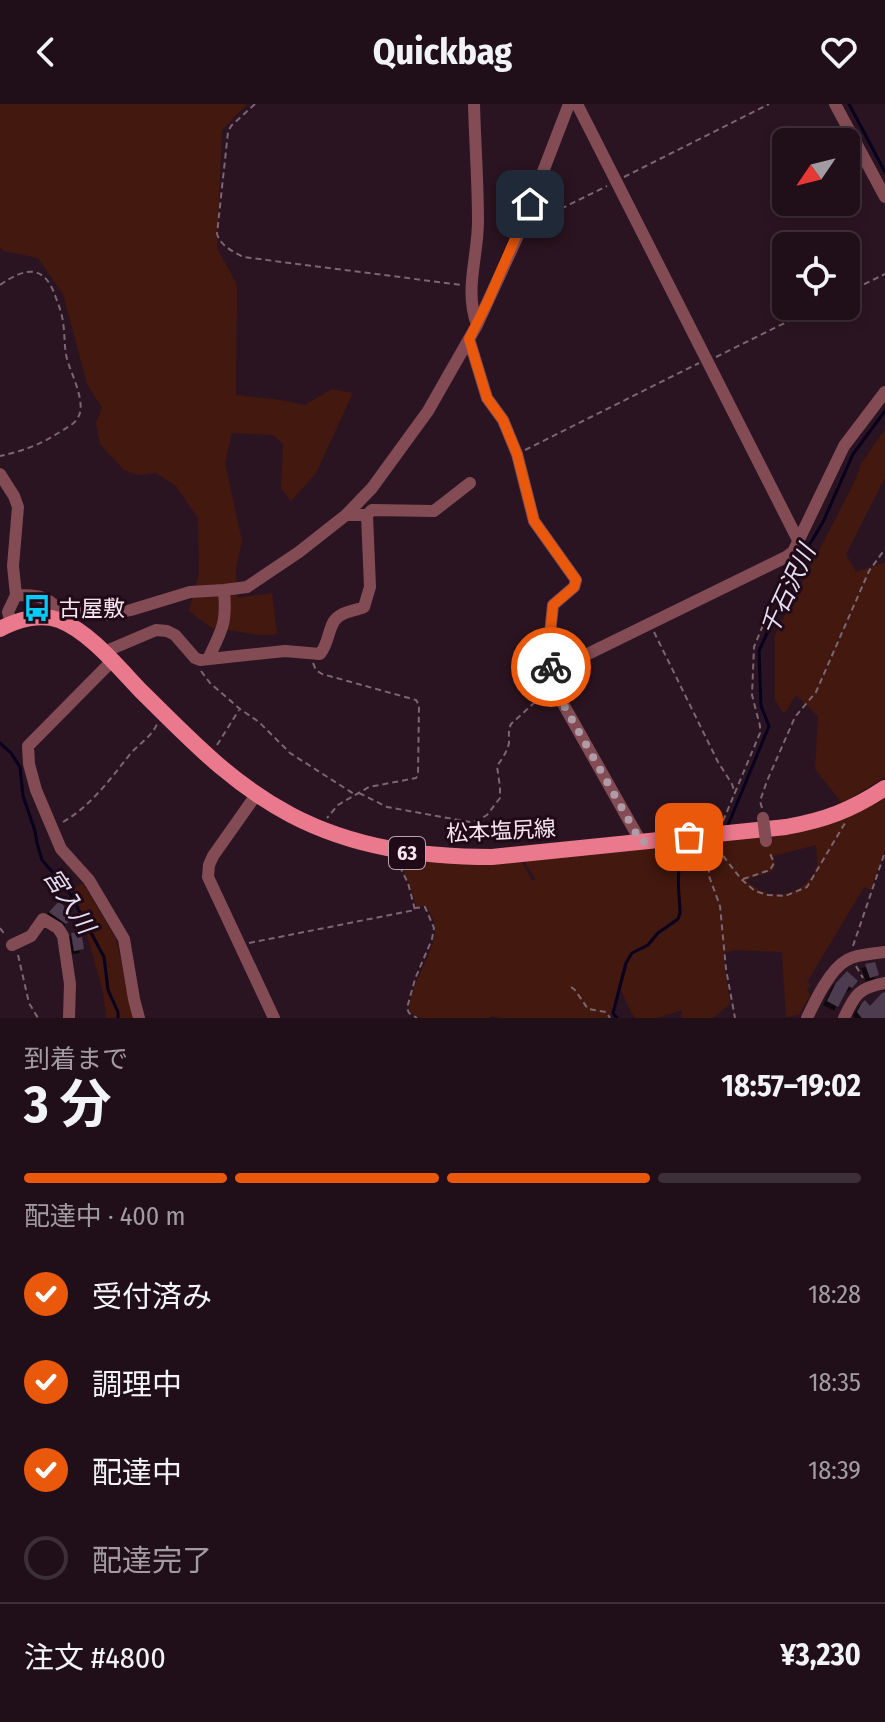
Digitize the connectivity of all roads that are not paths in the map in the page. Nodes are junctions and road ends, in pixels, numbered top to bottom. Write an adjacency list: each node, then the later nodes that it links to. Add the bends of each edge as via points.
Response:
1 (474, 104): 6 (street, via 478,225 471,309)
2 (569, 104): 6 (street)
3 (577, 104): 13 (street)
4 (835, 104): 5 (street)
5 (885, 197)
6 (477, 325): 7 (street)
7 (469, 339): 11 (street, via 428,411); 20 (street, via 487,398 517,454 534,521 576,580 553,605)
8 (885, 392): 13 (street, via 844,446)
9 (0, 474): 15 (street, via 18,507)
10 (470, 483): 12 (street, via 434,511 372,510)
11 (346, 515): 12 (street); 14 (street, via 259,580)
12 (367, 515): 19 (street, via 366,603 337,617 320,654 285,651)
13 (799, 542): 20 (street, via 786,557)
14 (224, 590): 16 (street, via 190,592 107,615); 19 (street, via 224,624)
15 (16, 595): 16 (street, via 50,600); 17 (street)
16 (58, 614): 17 (main road); 18 (main road, 松本塩尻線 / 63)
17 (6, 626)
18 (108, 657): 19 (street, via 156,630 175,635 195,658); 22 (main road, 松本塩尻線 / 63, via 209,758); 31 (street, via 28,746 29,764 61,849 89,880 124,939)
19 (204, 660)
20 (552, 679): 25 (street)
21 (885, 788): 25 (main road, 松本塩尻線 / 63, via 819,821)
22 (256, 795): 25 (main road, 松本塩尻線 / 63, via 321,828 393,851 492,857); 32 (street, via 213,856 208,877)
23 (763, 818): 24 (street, bridge)
24 (766, 841)
25 (641, 842)
26 (12, 945): 30 (street, via 31,936 43,919 58,928 70,984)
27 (885, 952): 33 (street, via 850,958 838,966)
28 (885, 983): 29 (street, via 854,996)
29 (848, 1016)
30 (69, 1018)
31 (139, 1018)
32 (274, 1018)
33 (807, 1018)

